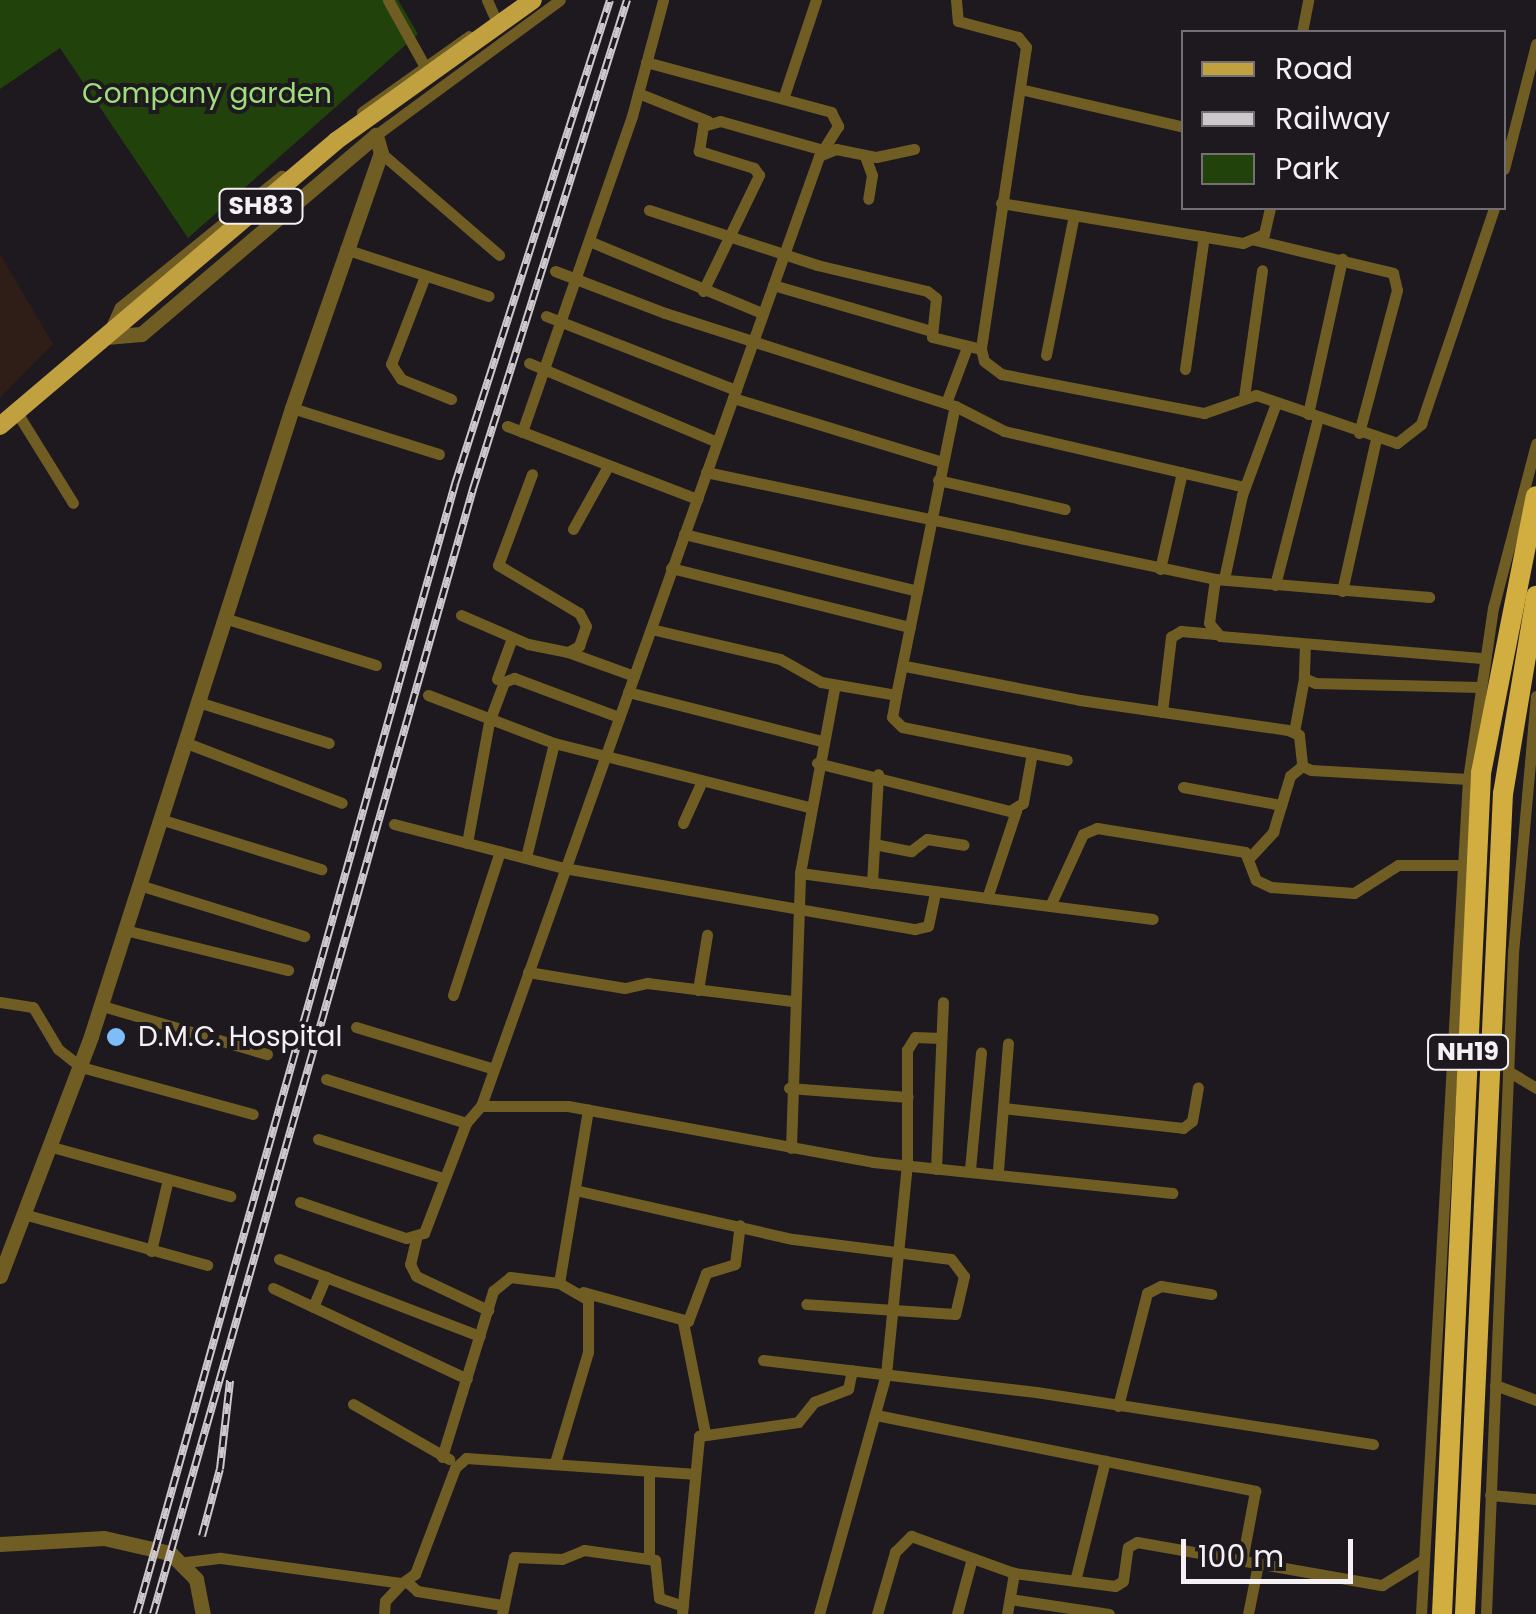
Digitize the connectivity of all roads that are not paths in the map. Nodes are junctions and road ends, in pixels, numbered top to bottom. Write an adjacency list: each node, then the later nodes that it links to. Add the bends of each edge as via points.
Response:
1 (388, 0): 14 (street)
2 (488, 0): 10 (street)
3 (524, 0): 10 (street)
4 (533, 0): 51 (main road, SH83, via 350,130)
5 (560, 0): 20 (street)
6 (664, 0): 13 (street)
7 (816, 0): 17 (street)
8 (956, 0): 15 (street, via 958,22 1023,40)
9 (1308, 0): 11 (street)
10 (495, 18): 14 (street)
11 (1302, 30)
12 (1536, 44): 25 (street)
13 (646, 62): 16 (street); 17 (street)
14 (424, 65): 51 (street, via 120,307)
15 (1020, 89): 19 (street); 27 (street)
16 (638, 93): 18 (street); 35 (street)
17 (784, 96): 22 (street, via 836,117)
18 (708, 121): 22 (street); 32 (street, via 699,151 759,175)
19 (1181, 126)
20 (376, 135): 23 (street); 51 (street, via 141,334)
21 (914, 148): 24 (street)
22 (825, 150): 24 (street); 38 (street)
23 (382, 153): 36 (street); 37 (street)
24 (865, 156): 26 (street, via 872,175)
25 (1506, 161)
26 (868, 199)
27 (1001, 203): 31 (street); 54 (street)
28 (649, 210): 32 (street)
29 (1269, 210): 34 (street)
30 (1493, 210): 71 (street, via 1421,424 1397,442)
31 (1074, 215): 33 (street); 55 (street)
32 (734, 236): 38 (street); 45 (street)
33 (1204, 236): 34 (street); 57 (street)
34 (1255, 240): 39 (street)
35 (589, 241): 43 (street); 45 (street)
36 (345, 248): 42 (street); 64 (street)
37 (499, 254)
38 (784, 255): 44 (street); 50 (street, via 932,294)
39 (1342, 260): 66 (street); 70 (street, via 1387,269 1397,280)
40 (1262, 270): 60 (street)
41 (555, 271): 43 (street)
42 (425, 276): 46 (street); 61 (street, via 391,364 401,379)
43 (578, 279): 49 (street); 52 (street)
44 (773, 285): 47 (street); 50 (street)
45 (703, 291): 47 (street)
46 (490, 296)
47 (762, 313): 52 (street)
48 (546, 316): 49 (street)
49 (564, 321): 58 (street); 59 (street)
50 (931, 331): 53 (street, via 941,343)
51 (106, 337): 65 (main road, SH83)
52 (756, 344): 59 (street); 63 (street)
53 (966, 347): 54 (street); 63 (street)
54 (981, 349): 60 (street, via 1001,374 1188,410 1220,410)
55 (1046, 355)
56 (529, 362): 58 (street)
57 (1185, 369)
58 (545, 370): 69 (street); 72 (street)
59 (735, 394): 72 (street); 75 (street)
60 (1244, 396): 62 (street)
61 (451, 400)
62 (1276, 403): 66 (street); 81 (street)
63 (951, 404): 75 (street); 78 (street, via 1004,432)
64 (292, 408): 74 (street); 98 (street)
65 (16, 412): 67 (main road, SH83); 84 (street)
66 (1313, 416): 70 (street); 92 (street)
67 (0, 426)
68 (507, 426): 69 (street)
69 (522, 432): 76 (street)
70 (1359, 433): 71 (street)
71 (1376, 439): 94 (street)
72 (717, 442): 77 (street)
73 (1536, 444): 105 (street)
74 (439, 454)
75 (942, 462): 80 (street)
76 (608, 466): 83 (street); 87 (street)
77 (706, 472): 83 (street); 86 (street)
78 (1182, 472): 81 (street); 90 (street)
79 (532, 474): 104 (street, via 498,565 584,618 579,646)
80 (938, 480): 85 (street); 86 (street)
81 (1245, 488): 91 (street)
82 (1536, 496): 261 (highway, NH19, via 1481,773)
83 (696, 499): 88 (street)
84 (72, 503)
85 (1066, 508)
86 (930, 522): 90 (street); 93 (street)
87 (573, 528)
88 (684, 534): 89 (street); 93 (street)
89 (671, 568): 99 (street); 100 (street)
90 (1160, 569): 91 (street)
91 (1219, 579): 92 (street); 101 (street, via 1209,623)
92 (1275, 585): 94 (street)
93 (917, 591): 99 (street)
94 (1342, 591): 96 (street)
95 (1536, 596): 262 (highway, NH19, via 1503,794)
96 (1429, 597)
97 (460, 615): 102 (street)
98 (224, 618): 106 (street); 117 (street)
99 (910, 628): 107 (street)
100 (651, 630): 108 (street); 111 (street, via 780,658)
101 (1215, 634): 103 (street); 118 (street, via 1181,630 1172,637)
102 (512, 638): 104 (street); 110 (street)
103 (1305, 644): 105 (street); 109 (street)
104 (568, 652): 108 (street)
105 (1484, 658): 112 (street)
106 (376, 665)
107 (906, 666): 115 (street); 118 (street)
108 (634, 676): 113 (street)
109 (1304, 678): 112 (street); 121 (street)
110 (497, 679)
111 (835, 685): 115 (street); 122 (street)
112 (1479, 687): 132 (street)
113 (628, 692): 119 (street); 122 (street)
114 (428, 695): 120 (street)
115 (896, 695): 126 (street, via 893,720 902,726)
116 (1536, 696): 177 (street, via 1522,814)
117 (198, 702): 123 (street); 124 (street)
118 (1162, 712): 121 (street)
119 (619, 717): 120 (street, via 514,678 504,682); 127 (street)
120 (488, 722): 125 (street); 142 (street)
121 (1294, 732): 130 (street)
122 (821, 741): 129 (street)
123 (184, 742): 135 (street); 139 (street)
124 (329, 743)
125 (554, 743): 127 (street); 147 (street)
126 (1032, 753): 128 (street); 138 (street)
127 (606, 756): 133 (street); 149 (street)
128 (1067, 760)
129 (816, 763): 131 (street); 136 (street)
130 (1302, 766): 132 (street); 137 (street, via 1290,776)
131 (878, 774): 138 (street); 143 (street)
132 (1468, 779): 148 (street)
133 (702, 781): 136 (street); 140 (street)
134 (1183, 787): 137 (street)
135 (342, 804)
136 (808, 806): 151 (street)
137 (1282, 806): 146 (street, via 1274,832)
138 (1016, 811): 155 (street)
139 (160, 819): 150 (street); 153 (street)
140 (682, 823)
141 (394, 824): 142 (street)
142 (467, 843): 145 (street)
143 (879, 845): 144 (street, via 915,850 927,839); 152 (street)
144 (964, 845)
145 (500, 851): 147 (street); 165 (street)
146 (1251, 856): 148 (street, via 1262,885 1354,893 1398,865); 156 (street, via 1090,829)
147 (526, 857): 149 (street)
148 (1462, 865): 242 (street)
149 (564, 868): 157 (street); 163 (street)
150 (321, 869)
151 (800, 873): 152 (street); 157 (street)
152 (872, 883): 154 (street)
153 (139, 886): 159 (street); 161 (street)
154 (934, 892): 155 (street); 157 (street, via 923,929)
155 (987, 898): 156 (street)
156 (1050, 906): 158 (street)
157 (798, 908): 166 (street)
158 (1154, 919)
159 (125, 930): 162 (street); 169 (street)
160 (707, 935): 164 (street)
161 (304, 936)
162 (288, 970)
163 (528, 972): 164 (street, via 625,988); 176 (street)
164 (698, 990): 166 (street)
165 (453, 995)
166 (792, 1001): 179 (street)
167 (0, 1002): 175 (street, via 34,1007 58,1050)
168 (943, 1002): 171 (street)
169 (99, 1005): 174 (street); 175 (street)
170 (356, 1027): 176 (street)
171 (941, 1038): 182 (street, via 909,1042); 192 (street)
172 (1008, 1042): 184 (street)
173 (980, 1053): 193 (street)
174 (267, 1054)
175 (81, 1067): 186 (street); 189 (street)
176 (491, 1068): 183 (street)
177 (1508, 1071): 181 (street); 224 (street)
178 (326, 1079): 187 (street)
179 (789, 1088): 182 (street); 190 (street)
180 (1198, 1088): 184 (street, via 1192,1121 1183,1128)
181 (1536, 1088)
182 (908, 1097): 191 (street)
183 (481, 1106): 185 (street); 187 (street)
184 (1003, 1108): 194 (street)
185 (588, 1109): 190 (street); 197 (street)
186 (253, 1114)
187 (466, 1123): 195 (street)
188 (318, 1139): 195 (street)
189 (52, 1147): 196 (street); 201 (street)
190 (791, 1148): 191 (street)
191 (907, 1165): 192 (street); 205 (street)
192 (936, 1169): 193 (street)
193 (970, 1169): 194 (street)
194 (998, 1170): 198 (street)
195 (443, 1178): 203 (street)
196 (168, 1179): 199 (street); 204 (street)
197 (575, 1190): 202 (street); 210 (street)
198 (1172, 1193)
199 (230, 1196)
200 (300, 1202): 203 (street)
201 (28, 1215): 204 (street); 208 (street)
202 (740, 1225): 205 (street); 218 (street, via 735,1264 706,1274)
203 (416, 1239): 217 (street, via 410,1264 416,1276)
204 (151, 1251): 207 (street)
205 (900, 1254): 216 (street); 216 (street, via 957,1262 962,1302 955,1314)
206 (278, 1259): 209 (street)
207 (207, 1265)
208 (0, 1276)
209 (326, 1277): 215 (street); 219 (street)
210 (559, 1283): 212 (street); 217 (street, via 500,1280)
211 (273, 1288): 215 (street)
212 (582, 1292): 218 (street); 234 (street, via 590,1312 588,1352)
213 (1211, 1294): 227 (street, via 1161,1286 1146,1293)
214 (806, 1304): 216 (street)
215 (313, 1307): 223 (street)
216 (894, 1309): 222 (street)
217 (488, 1310): 219 (street)
218 (683, 1322): 229 (street)
219 (480, 1336): 223 (street)
220 (763, 1360): 221 (street)
221 (852, 1370): 222 (street); 229 (street, via 848,1389 814,1402 798,1422)
222 (886, 1374): 227 (street); 228 (street)
223 (467, 1379): 231 (street)
224 (1495, 1385): 225 (street); 237 (street)
225 (1536, 1400)
226 (353, 1404): 231 (street)
227 (1118, 1406): 230 (street)
228 (876, 1415): 233 (street); 255 (street)
229 (704, 1434): 236 (street)
230 (1373, 1444)
231 (442, 1456): 232 (street)
232 (460, 1461): 234 (street); 247 (street, via 417,1568)
233 (1106, 1461): 243 (street, via 1255,1491); 248 (street)
234 (554, 1463): 235 (street)
235 (650, 1471): 236 (street); 240 (street)
236 (692, 1474): 251 (street, via 694,1519)
237 (1490, 1494): 238 (street); 263 (street)
238 (1536, 1499)
239 (0, 1544): 244 (street, via 104,1538)
240 (649, 1558): 250 (street, via 591,1550 562,1559 518,1554); 251 (street, via 658,1565 660,1598)
241 (972, 1558): 246 (street); 252 (street); 256 (street, via 905,1537)
242 (1423, 1560): 245 (street, via 1382,1585); 260 (street)
243 (1242, 1561): 245 (street); 248 (street, via 1137,1542 1128,1547 1120,1584)
244 (186, 1562): 247 (street, via 220,1558); 253 (street)
245 (1258, 1564): 259 (street)
246 (1014, 1573): 248 (street); 249 (street)
247 (404, 1582): 250 (street, via 417,1591); 254 (street, via 386,1600)
248 (1075, 1582)
249 (1010, 1599): 257 (street); 258 (street)
250 (502, 1610)
251 (682, 1610)
252 (961, 1613)
253 (203, 1614)
254 (384, 1614)
255 (818, 1614)
256 (877, 1614)
257 (1007, 1614)
258 (1110, 1614)
259 (1248, 1614)
260 (1420, 1614)
261 (1442, 1614)
262 (1465, 1614)
263 (1486, 1614)

